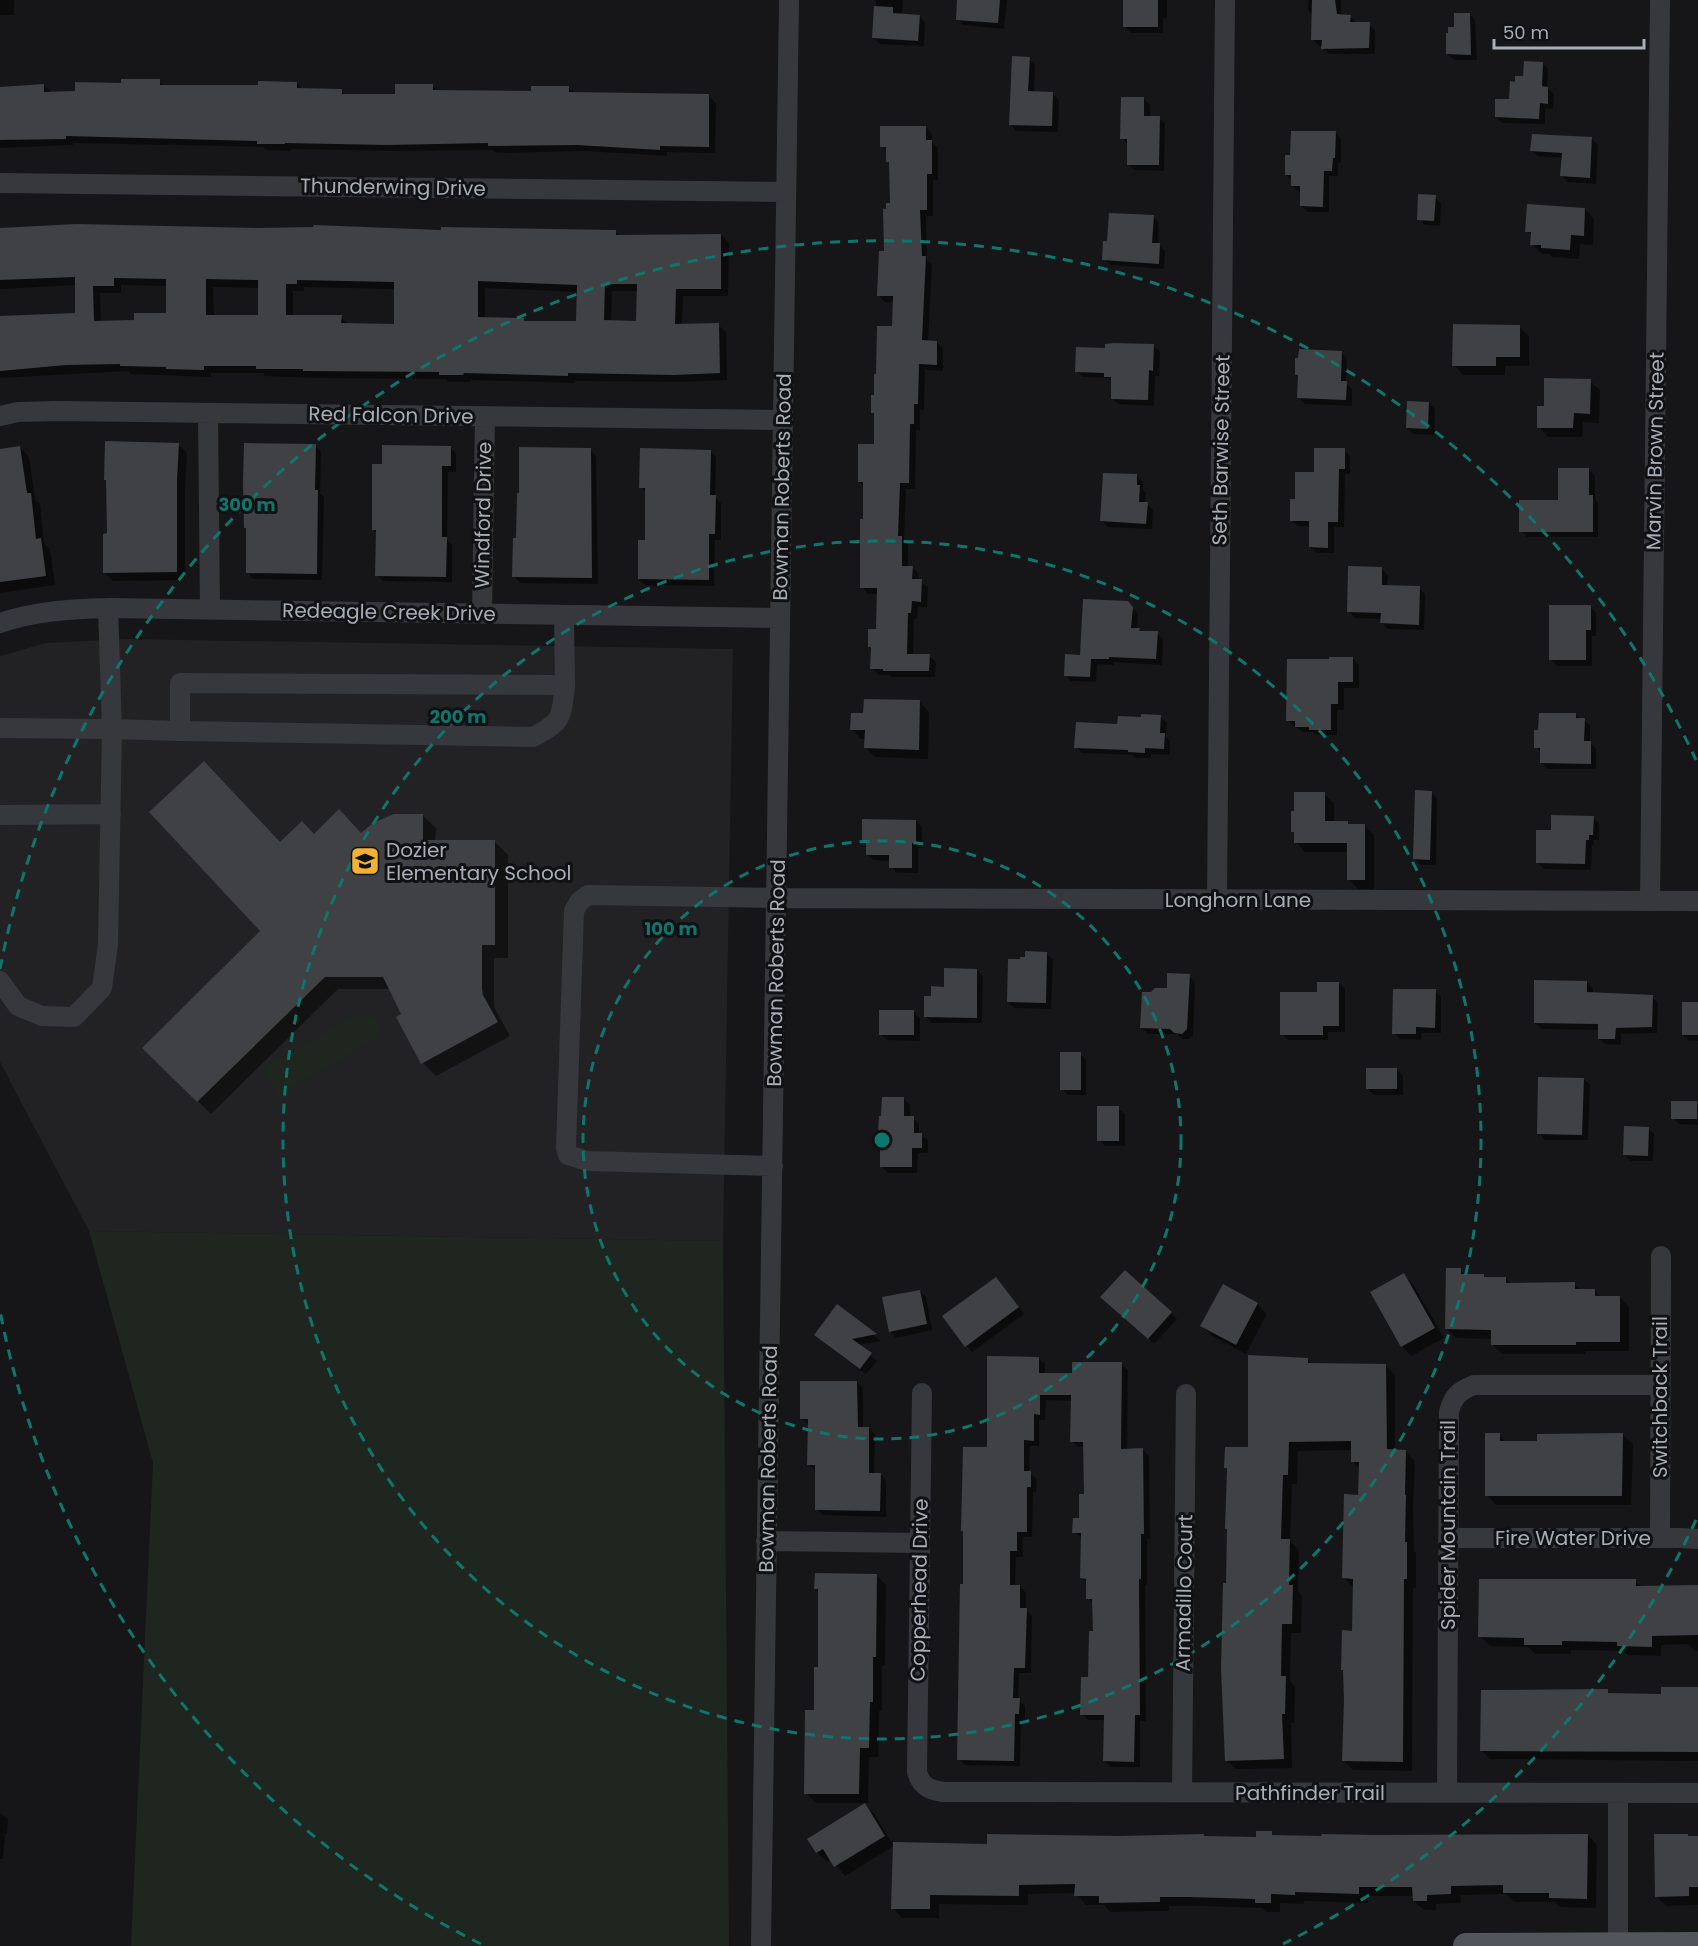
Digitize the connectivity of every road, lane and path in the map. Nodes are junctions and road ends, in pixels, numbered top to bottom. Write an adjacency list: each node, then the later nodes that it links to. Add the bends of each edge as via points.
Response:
1 (789, 0): 5 (street, Bowman Roberts Road)
2 (1225, 0): 23 (street, Seth Barwise Street)
3 (1660, 0): 24 (street, Marvin Brown Street)
4 (0, 183): 5 (street, Thunderwing Drive)
5 (786, 192): 9 (street, Bowman Roberts Road)
6 (208, 413): 7 (street, Red Falcon Drive, via 57,411); 8 (street, Red Falcon Drive); 11 (street)
7 (0, 416)
8 (485, 416): 9 (street, Red Falcon Drive); 12 (street, Windford Drive)
9 (783, 420): 14 (street, Bowman Roberts Road)
10 (108, 608): 11 (street, Redeagle Creek Drive); 15 (street, Redeagle Creek Drive, via 62,610); 18 (street)
11 (210, 609): 12 (street, Redeagle Creek Drive)
12 (482, 613): 13 (street, Redeagle Creek Drive)
13 (564, 615): 14 (street, Redeagle Creek Drive); 16 (street)
14 (780, 618): 22 (street, Bowman Roberts Road)
15 (0, 623)
16 (565, 685): 19 (street, via 562,712 554,725 533,737); 19 (street, via 180,682)
17 (0, 728): 18 (street)
18 (112, 729): 19 (street); 20 (street)
19 (180, 731)
20 (111, 814): 21 (street); 26 (street, via 108,944 102,988 74,1017 42,1016 18,1006)
21 (0, 815)
22 (777, 898): 23 (street, Longhorn Lane); 27 (street, Bowman Roberts Road); 27 (street, Longhorn Lane, via 596,894 579,902 574,911 566,1148 568,1155 587,1161)
23 (1217, 900): 24 (street, Longhorn Lane)
24 (1650, 901): 25 (street, Longhorn Lane)
25 (1698, 902)
26 (0, 981)
27 (773, 1166): 35 (street, Bowman Roberts Road)
28 (1661, 1256): 29 (street, Switchback Trail)
29 (1660, 1385): 32 (street, Spider Mountain Trail, via 1474,1385 1456,1394 1449,1412); 33 (street, Switchback Trail)
30 (922, 1393): 36 (street, Copperhead Drive)
31 (1186, 1394): 38 (street, Armadillo Court)
32 (1448, 1538): 33 (street, Fire Water Drive); 39 (street, Spider Mountain Trail)
33 (1660, 1538): 34 (street, Fire Water Drive)
34 (1698, 1539)
35 (766, 1541): 36 (street); 44 (street, Bowman Roberts Road)
36 (920, 1542): 37 (street, Copperhead Drive, via 917,1772)
37 (924, 1786): 38 (street, Pathfinder Trail, via 943,1792)
38 (1182, 1792): 39 (street, Pathfinder Trail)
39 (1447, 1793): 40 (street, Pathfinder Trail)
40 (1618, 1793): 41 (street, Pathfinder Trail); 42 (street)
41 (1698, 1793)
42 (1618, 1945): 43 (main road); 45 (main road)
43 (1698, 1945)
44 (761, 1946)
45 (1466, 1946)

